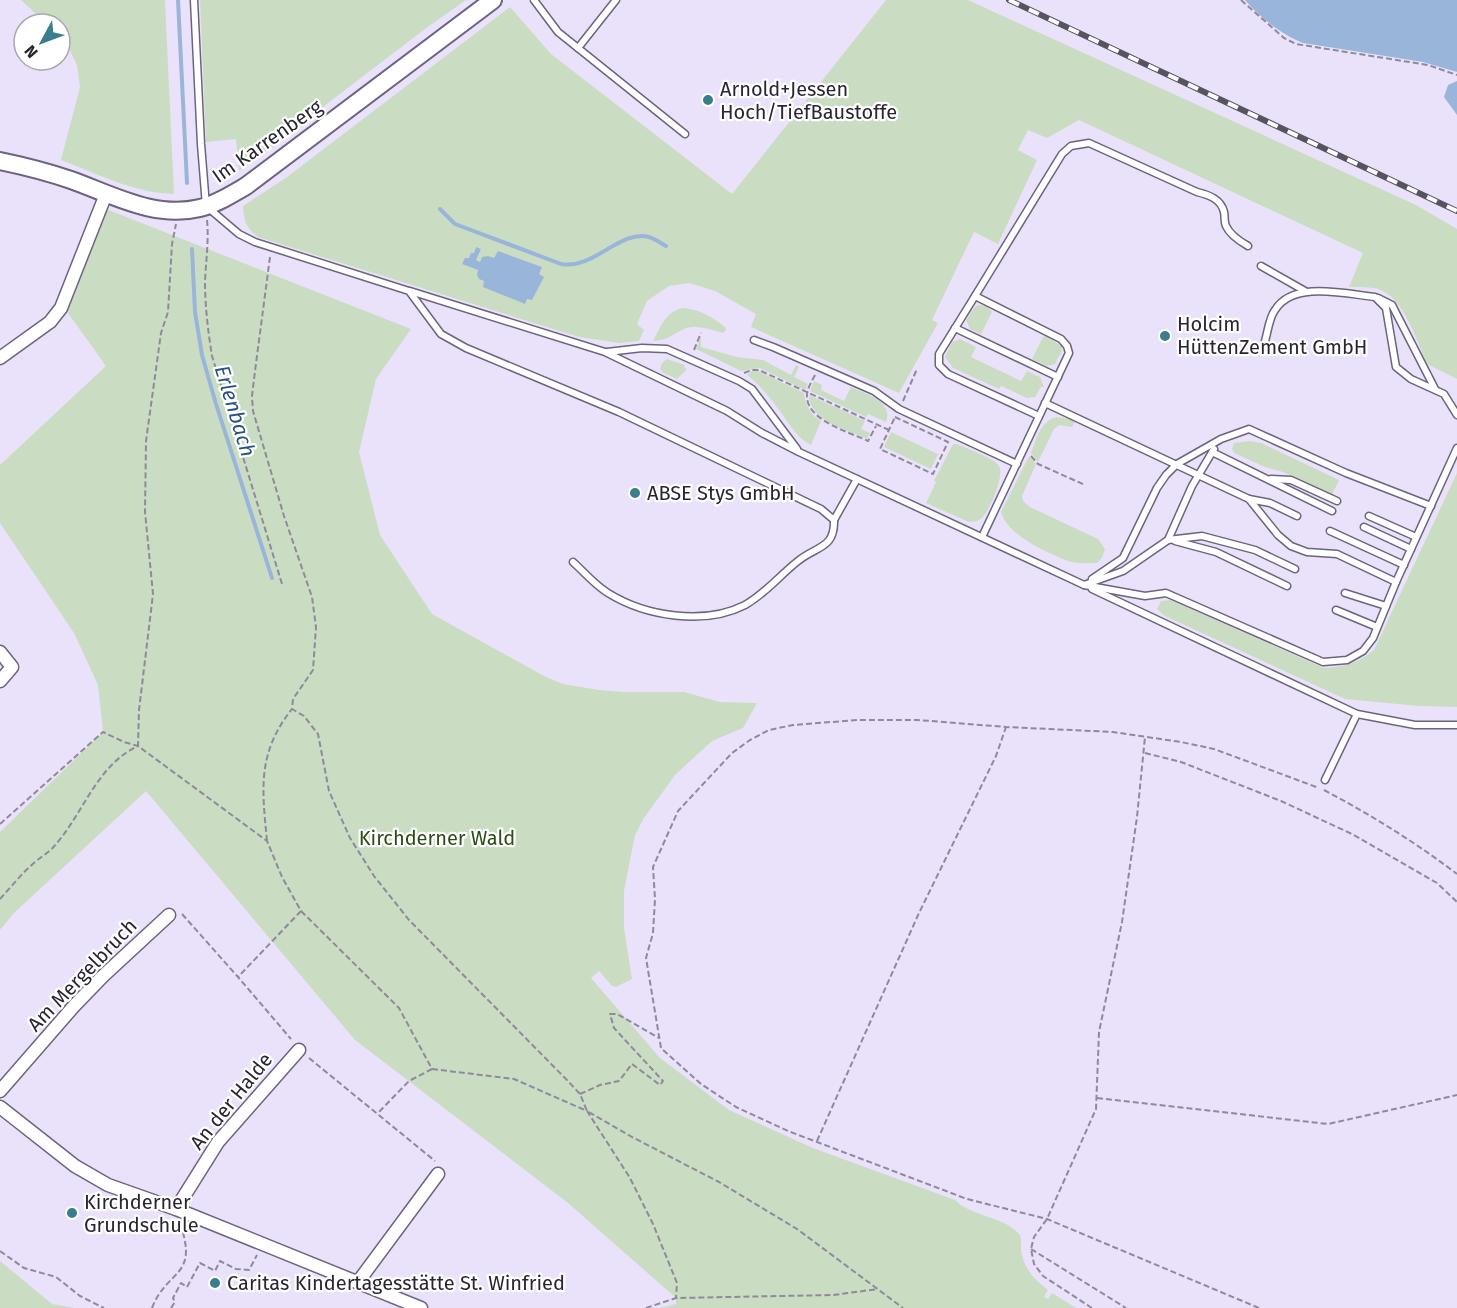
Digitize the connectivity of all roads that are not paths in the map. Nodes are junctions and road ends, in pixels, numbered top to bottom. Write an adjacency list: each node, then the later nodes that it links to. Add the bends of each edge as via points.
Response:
1 (194, 0): 9 (lane)
2 (493, 0): 9 (street, Im Karrenberg, via 246,186)
3 (534, 0): 5 (lane, via 558,32)
4 (616, 0): 5 (lane)
5 (578, 48): 6 (lane)
6 (685, 134)
7 (0, 161): 8 (street, Im Karrenberg, via 38,169)
8 (106, 194): 9 (street, Im Karrenberg, via 165,211); 20 (street, via 61,308 50,322)
9 (206, 206): 12 (lane, via 239,234 271,248)
10 (1248, 246): 14 (lane, via 1226,226 1223,209 1209,195 1101,147 1080,143 1062,153)
11 (1261, 266): 13 (lane)
12 (409, 291): 19 (lane); 41 (lane, via 441,334 466,348 619,412 821,509)
13 (1305, 291): 15 (lane); 18 (lane, via 1286,298 1274,311)
14 (975, 296): 16 (lane); 21 (lane, via 1061,339 1069,353)
15 (1375, 297): 22 (lane, via 1392,305); 22 (lane, via 1386,308 1396,367)
16 (955, 328): 21 (lane); 25 (lane, via 939,354 939,365 948,374)
17 (754, 340): 30 (lane, via 874,391 899,409)
18 (1265, 341)
19 (604, 352): 28 (lane, via 727,411); 28 (lane, via 668,349 739,381 752,389)
20 (0, 358)
21 (1058, 377): 23 (lane)
22 (1435, 390): 24 (lane, via 1444,394)
23 (1045, 403): 25 (lane); 31 (lane)
24 (1457, 415)
25 (1039, 416): 30 (lane)
26 (1221, 440): 29 (lane); 31 (lane); 37 (lane, via 1249,429)
27 (1457, 448): 37 (lane)
28 (800, 452): 33 (lane)
29 (1212, 452): 32 (lane); 34 (lane)
30 (1017, 464): 44 (lane)
31 (1177, 464): 32 (lane); 52 (lane, via 1157,488 1123,558)
32 (1198, 474): 35 (lane); 46 (lane)
33 (857, 479): 41 (lane); 44 (lane)
34 (1266, 479): 36 (lane, via 1291,480); 38 (lane)
35 (1249, 499): 39 (lane, via 1270,503); 51 (lane, via 1291,546 1307,552 1337,554)
36 (1337, 501)
37 (1431, 506): 45 (lane)
38 (1332, 511)
39 (1297, 516)
40 (1369, 516): 45 (lane)
41 (834, 520): 48 (lane, via 831,539 805,555 746,605 730,611 685,616 639,608 607,592)
42 (1364, 527): 47 (lane)
43 (1330, 531): 49 (lane)
44 (982, 537): 52 (lane)
45 (1416, 537): 47 (lane)
46 (1168, 540): 50 (lane, via 1202,536 1229,542); 52 (lane, via 1123,571); 53 (lane, via 1216,552)
47 (1411, 549): 49 (lane)
48 (573, 562)
49 (1404, 565): 51 (lane)
50 (1295, 569)
51 (1396, 582): 55 (lane)
52 (1084, 585): 57 (lane, via 1145,596 1166,593 1323,662 1347,660 1364,651); 60 (lane)
53 (1287, 586)
54 (1345, 593): 55 (lane)
55 (1386, 606): 57 (lane)
56 (1336, 610): 57 (lane)
57 (1377, 627)
58 (0, 652): 59 (street, via 12,667)
59 (0, 681)
60 (1357, 714): 61 (lane, via 1415,725); 62 (lane)
61 (1457, 725)
62 (1325, 780)
63 (169, 915): 65 (street, Am Mergelbruch, via 74,1006)
64 (299, 1050): 68 (street, An der Halde, via 218,1142)
65 (0, 1090)
66 (0, 1107): 68 (street, via 75,1166 108,1185)
67 (438, 1174): 69 (street)
68 (176, 1209): 69 (street)
69 (358, 1282): 70 (street)
70 (421, 1308)

